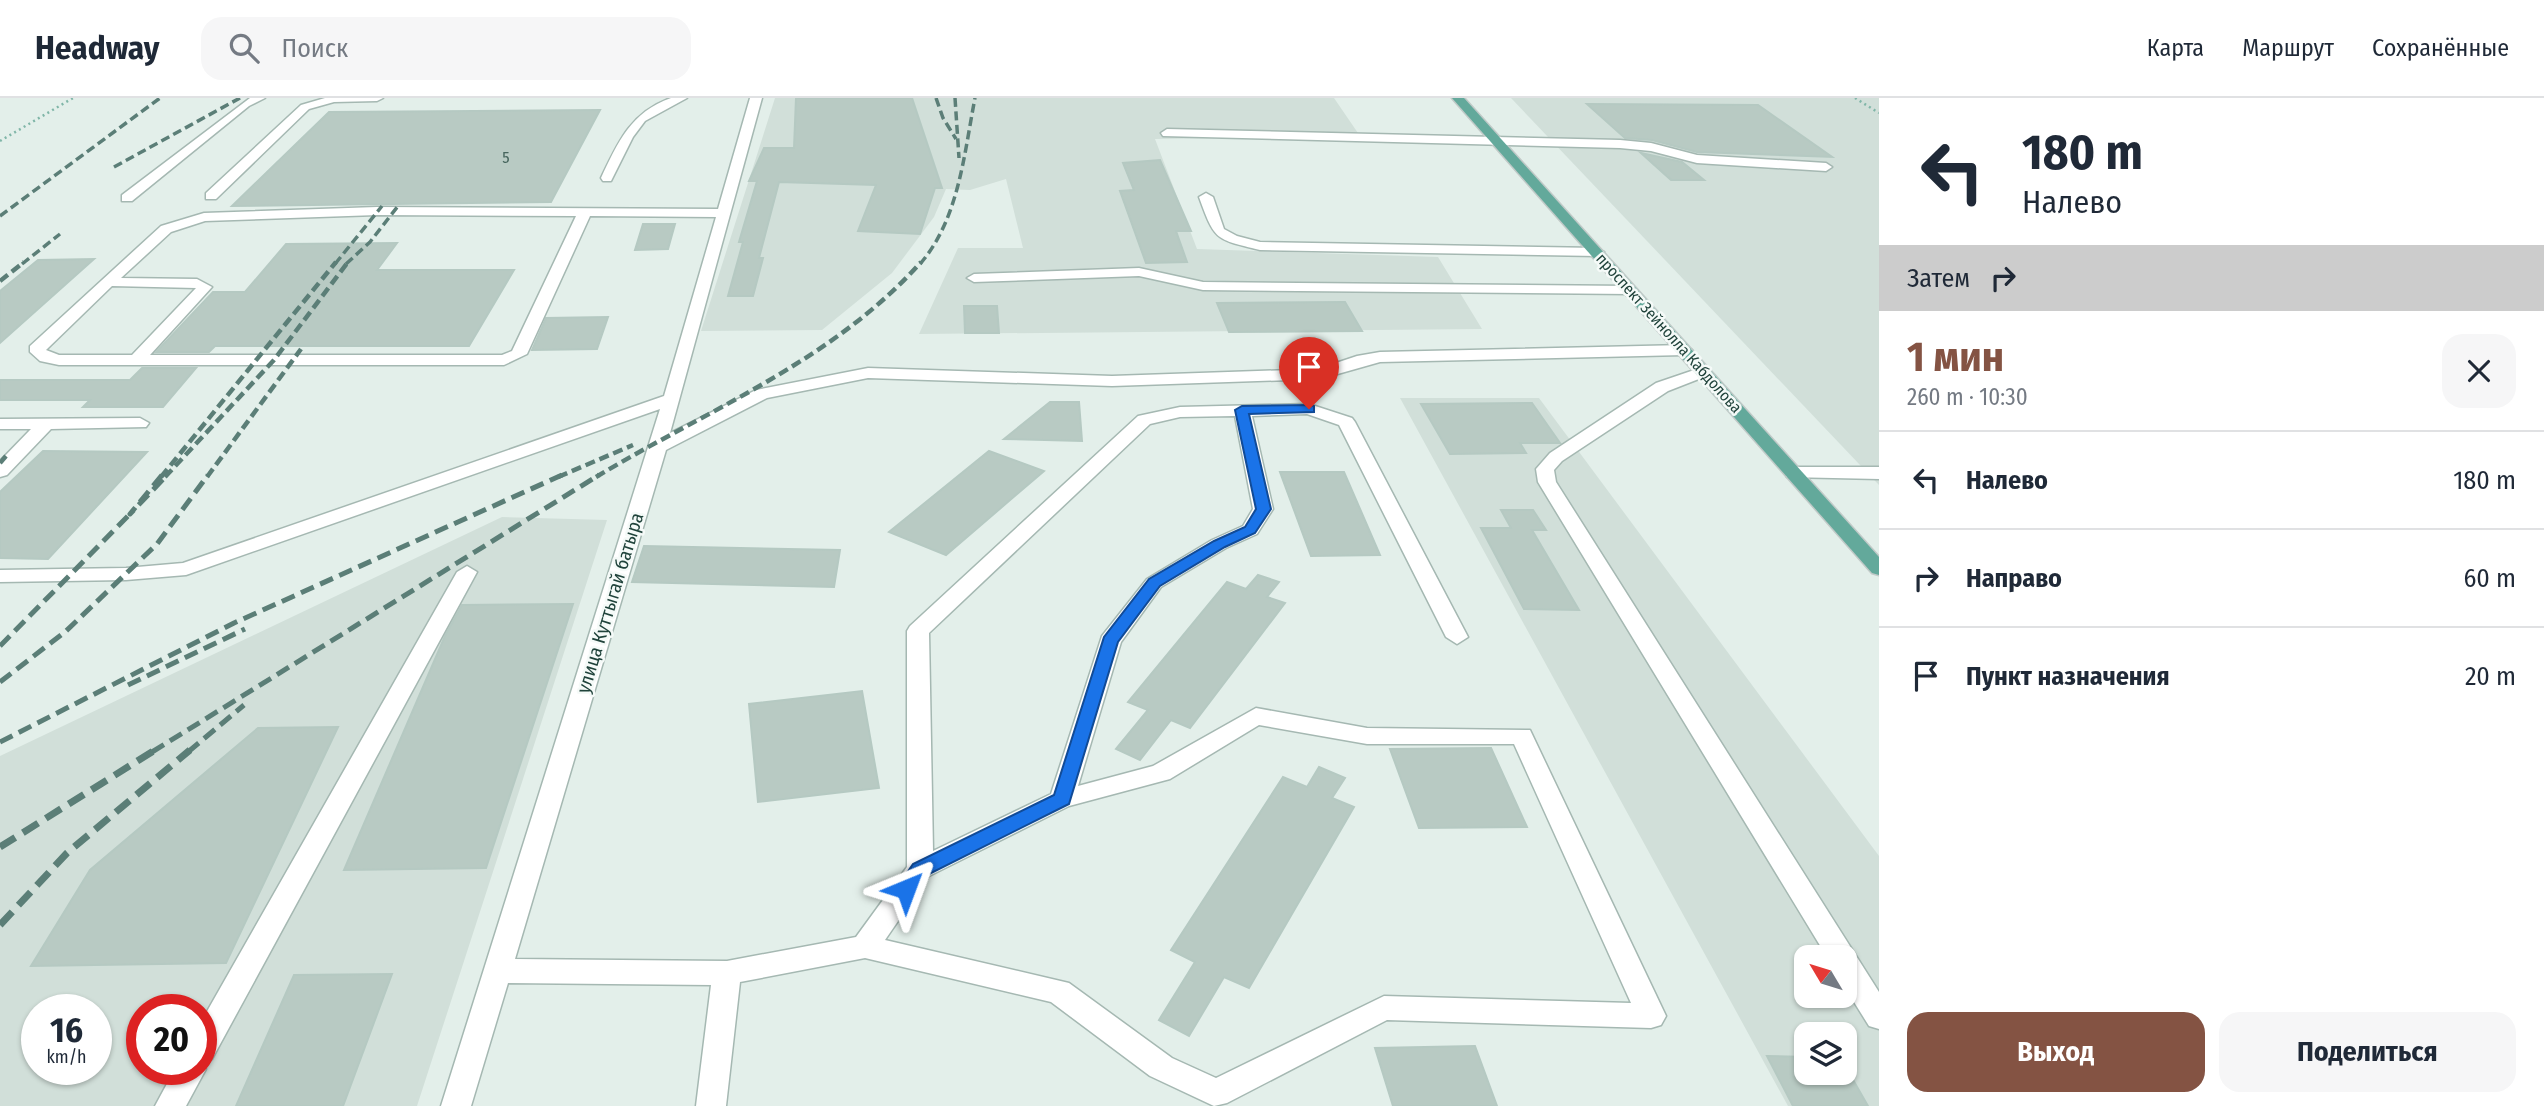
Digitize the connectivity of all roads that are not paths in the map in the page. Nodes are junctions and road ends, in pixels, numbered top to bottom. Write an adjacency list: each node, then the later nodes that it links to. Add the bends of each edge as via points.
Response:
1 (259, 98): 12 (street, via 245,104)
2 (377, 98): 10 (street, via 334,99 305,107)
3 (681, 98): 9 (street, via 638,118)
4 (756, 98): 13 (street, улица Куттыгай батыра)
5 (1458, 98): 7 (main road, проспект Зейнолла Кабдолова)
6 (1167, 133): 7 (street)
7 (1496, 142): 8 (street, via 1620,144 1697,159); 15 (main road, проспект Зейнолла Кабдолова)
8 (1826, 167)
9 (607, 178)
10 (211, 196)
11 (1206, 197): 15 (street, via 1218,231 1260,246)
12 (127, 198)
13 (722, 212): 14 (street); 22 (street, улица Куттыгай батыра)
14 (584, 214): 17 (street, via 377,211 204,217 166,229); 20 (street, via 519,354 504,360)
15 (1597, 252): 18 (main road, проспект Зейнолла Кабдолова)
16 (974, 278): 18 (street, via 1139,272 1203,286)
17 (106, 282): 20 (street, via 38,346 38,352 58,360); 20 (street, via 205,287)
18 (1630, 290): 19 (main road, проспект Зейнолла Кабдолова)
19 (1684, 350): 21 (main road, проспект Зейнолла Кабдолова); 27 (street, via 1380,357 1320,374 1112,381 868,373 762,394)
20 (136, 360)
21 (1703, 372): 29 (main road, проспект Зейнолла Кабдолова); 37 (street, via 1662,387 1556,457 1545,469 1547,482)
22 (672, 399): 27 (street, улица Куттыгай батыра); 33 (street, via 186,569)
23 (1242, 410): 34 (street, via 1309,409 1346,422); 35 (street, via 1263,509 1250,530 1154,583 1110,641); 36 (street, via 1180,412 1144,420 918,631)
24 (140, 423): 26 (street)
25 (0, 424): 26 (street)
26 (45, 425): 28 (street)
27 (657, 447): 39 (street, улица Куттыгай батыра)
28 (0, 471)
29 (1794, 473): 30 (street); 31 (main road, проспект Зейнолла Кабдолова)
30 (1879, 473)
31 (1879, 569)
32 (467, 572): 43 (street)
33 (0, 576)
34 (1457, 637)
35 (1062, 799): 36 (street); 38 (street, via 1161,773 1256,716 1367,736 1522,736 1651,1016 1384,1008 1216,1093 1161,1067 1059,992)
36 (920, 869): 38 (street)
37 (1834, 945)
38 (865, 947): 40 (street)
39 (498, 971): 40 (street); 46 (street, улица Куттыгай батыра)
40 (727, 973): 47 (street)
41 (1857, 982): 42 (street)
42 (1879, 1017)
43 (217, 1021)
44 (182, 1085): 45 (street)
45 (170, 1106)
46 (456, 1106)
47 (711, 1106)

